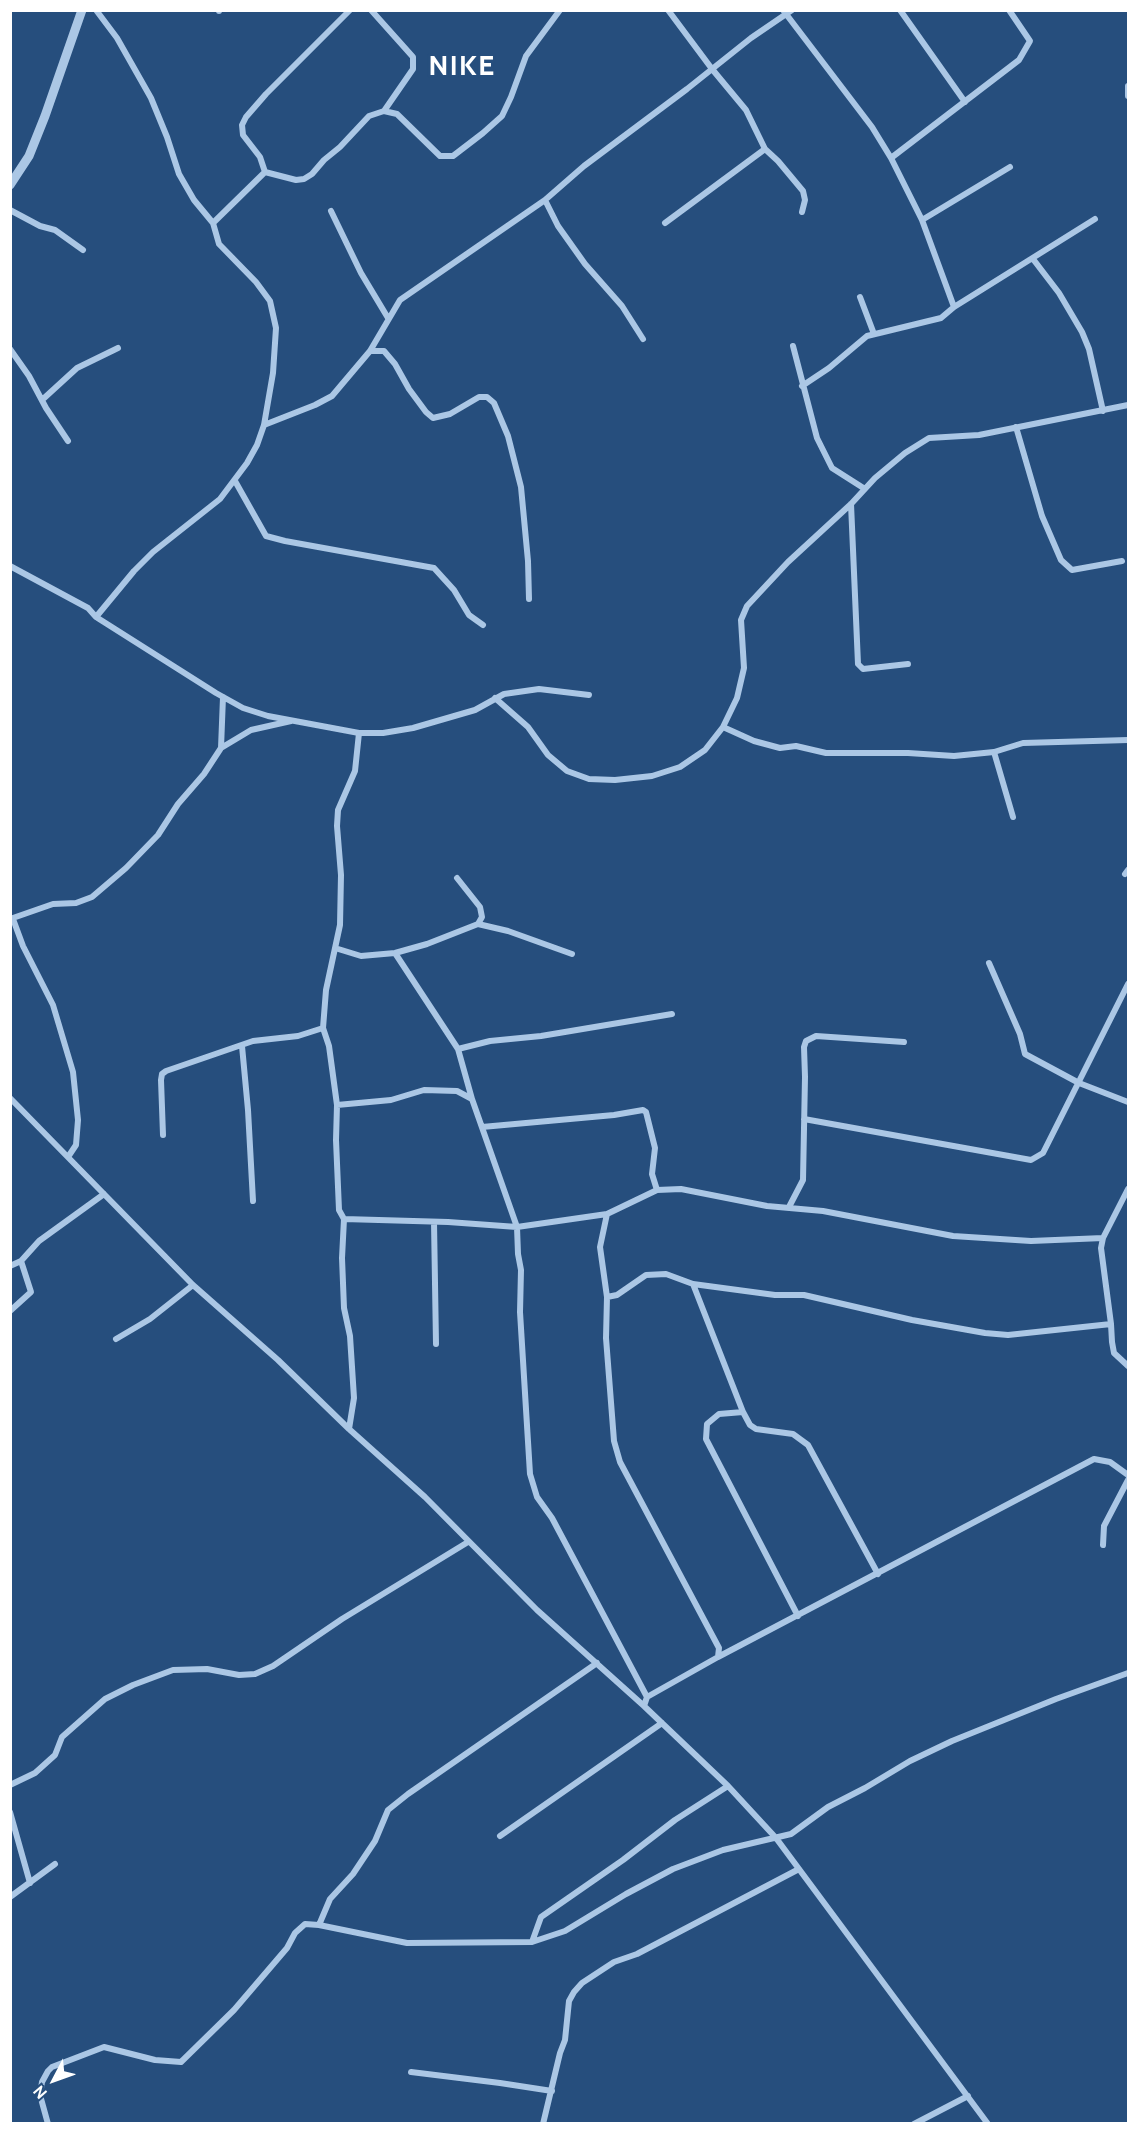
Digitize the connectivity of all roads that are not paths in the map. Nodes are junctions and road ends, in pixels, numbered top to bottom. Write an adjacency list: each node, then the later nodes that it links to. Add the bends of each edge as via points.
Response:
1 (82, 10): 19 (street, via 45,116 28,156)
2 (96, 10): 26 (street, via 151,98 179,174)
3 (350, 10): 18 (street, via 246,117 243,135 260,157)
4 (371, 10): 14 (street, via 413,57 413,69)
5 (560, 10): 14 (street, via 526,56 501,116 453,156 440,156 397,114)
6 (669, 10): 10 (street)
7 (900, 10): 13 (street)
8 (1009, 10): 13 (street, via 1030,40 1019,60)
9 (787, 12): 10 (street); 16 (street, via 866,117)
10 (712, 69): 15 (street, via 746,110); 20 (street)
11 (1128, 86): 12 (street)
12 (1128, 96)
13 (965, 102): 16 (street)
14 (384, 111): 18 (street, via 369,116 304,179)
15 (765, 149): 23 (street, via 803,191); 27 (street)
16 (891, 158): 25 (street)
17 (1010, 167): 25 (street)
18 (265, 172): 26 (street)
19 (10, 184)
20 (545, 200): 32 (street, via 400,300); 34 (street, via 585,264 622,306)
21 (10, 210): 28 (street, via 56,230)
22 (331, 211): 32 (street)
23 (802, 212)
24 (1095, 219): 29 (street)
25 (922, 220): 31 (street)
26 (213, 223): 43 (street, via 219,244 256,282 274,313 273,373)
27 (666, 224)
28 (83, 250)
29 (1033, 259): 31 (street); 42 (street, via 1082,332)
30 (860, 297): 33 (street)
31 (954, 307): 33 (street, via 941,318)
32 (388, 318): 38 (street)
33 (874, 334): 39 (street)
34 (644, 339)
35 (793, 346): 39 (street)
36 (118, 348): 40 (street, via 77,368)
37 (10, 349): 40 (street)
38 (370, 351): 43 (street, via 332,396); 51 (street, via 384,351 433,418 450,414 479,397 494,403 508,436 521,487)
39 (802, 386): 47 (street, via 817,438 832,468)
40 (42, 400): 45 (street)
41 (1128, 405): 42 (street)
42 (1103, 411): 44 (street)
43 (264, 425): 46 (street)
44 (1016, 427): 47 (street, via 979,435 929,438 905,453); 49 (street, via 1042,516 1061,560 1072,570)
45 (68, 441)
46 (235, 482): 52 (street, via 220,499 153,552); 53 (street, via 266,536 434,568 469,615)
47 (865, 489): 48 (street)
48 (850, 504): 54 (street, via 858,664 863,669); 59 (street, via 747,606 741,620 744,668 737,698)
49 (1122, 561)
50 (10, 566): 52 (street, via 88,608)
51 (529, 598)
52 (96, 617): 56 (street)
53 (483, 625)
54 (908, 664)
55 (589, 695): 57 (street, via 539,689)
56 (223, 697): 58 (street, via 258,713); 62 (street)
57 (495, 698): 59 (street, via 528,727 567,771 589,778 652,776 680,767 705,750); 60 (street, via 475,710 413,729)
58 (294, 720): 60 (street); 62 (street, via 251,730)
59 (723, 728): 63 (street, via 780,748 796,746 826,753 954,756)
60 (359, 733): 68 (street, via 355,771 338,810 341,897)
61 (1128, 740): 63 (street, via 1023,743)
62 (222, 748): 66 (street, via 150,843 92,897 53,904)
63 (994, 752): 64 (street)
64 (1013, 817)
65 (457, 879): 67 (street, via 480,907 482,917)
66 (12, 919): 86 (street, via 53,1005 73,1072 77,1129 76,1145)
67 (478, 924): 69 (street); 70 (street)
68 (335, 948): 69 (street, via 361,956); 74 (street)
69 (394, 953): 77 (street)
70 (572, 954)
71 (989, 963): 78 (street, via 1025,1053)
72 (1128, 984): 78 (street)
73 (672, 1014): 77 (street)
74 (323, 1028): 76 (street); 82 (street)
75 (904, 1042): 83 (street, via 810,1038 804,1047)
76 (242, 1046): 85 (street, via 162,1074); 90 (street)
77 (458, 1049): 80 (street)
78 (1079, 1083): 81 (street); 83 (street, via 1043,1153 1032,1160)
79 (10, 1098): 86 (street)
80 (472, 1099): 82 (street, via 457,1091 424,1090 390,1100); 84 (street)
81 (1128, 1102)
82 (337, 1105): 93 (street, via 339,1210)
83 (804, 1119): 91 (street, via 803,1180)
84 (482, 1128): 88 (street, via 643,1110 655,1148 652,1174); 95 (street)
85 (163, 1135)
86 (68, 1157): 89 (street)
87 (1128, 1189): 96 (street)
88 (657, 1190): 91 (street, via 681,1190); 92 (street)
89 (104, 1194): 97 (street, via 39,1241); 100 (street)
90 (253, 1201)
91 (789, 1207): 96 (street, via 953,1236 1030,1241)
92 (607, 1214): 95 (street); 101 (street, via 600,1247)
93 (344, 1219): 94 (street); 108 (street, via 344,1308 354,1398)
94 (434, 1222): 95 (street); 105 (street)
95 (517, 1227): 118 (street, via 530,1474 537,1497 552,1518)
96 (1103, 1238): 103 (street, via 1101,1256)
97 (21, 1261): 98 (street); 102 (street, via 31,1292)
98 (10, 1266)
99 (693, 1284): 101 (street, via 666,1274 646,1275 617,1295); 103 (street, via 804,1295 985,1333 1008,1335); 107 (street)
100 (193, 1285): 104 (street, via 150,1319); 108 (street)
101 (607, 1297): 115 (street, via 614,1441 620,1462 719,1648)
102 (10, 1311)
103 (1111, 1324): 106 (street, via 1114,1353)
104 (116, 1339)
105 (436, 1344)
106 (1128, 1366)
107 (743, 1412): 113 (street, via 756,1430 793,1434 807,1445); 114 (street, via 719,1414 707,1424 706,1439)
108 (349, 1429): 111 (street, via 425,1497)
109 (1128, 1475): 113 (street, via 1110,1462 1094,1459)
110 (1128, 1480): 112 (street, via 1104,1526)
111 (468, 1542): 116 (street); 121 (street, via 255,1674 173,1670 105,1699 62,1737 55,1755 35,1773)
112 (1103, 1545)
113 (878, 1574): 114 (street)
114 (798, 1617): 115 (street)
115 (718, 1657): 118 (street)
116 (597, 1663): 119 (street); 130 (street, via 388,1810 375,1841 330,1899)
117 (1128, 1673): 125 (street, via 952,1741 828,1807 791,1834)
118 (647, 1697): 119 (street)
119 (644, 1706): 120 (street)
120 (662, 1723): 122 (street); 124 (street)
121 (10, 1785)
122 (728, 1786): 125 (street); 131 (street, via 541,1917)
123 (10, 1812): 128 (street)
124 (500, 1836)
125 (776, 1838): 127 (street); 131 (street, via 723,1850 673,1869 565,1931)
126 (55, 1864): 128 (street)
127 (799, 1869): 133 (street, via 647,1949 614,1962 582,1983 569,2001 568,2027); 134 (street)
128 (30, 1883): 129 (street)
129 (10, 1897)
130 (319, 1925): 131 (street, via 406,1943); 135 (street, via 305,1924 295,1933 287,1948 234,2010 181,2062 104,2048 52,2067 42,2082 40,2095)
131 (532, 1941)
132 (411, 2072): 133 (street)
133 (552, 2091): 136 (street)
134 (968, 2097): 137 (street); 138 (street)
135 (48, 2124)
136 (543, 2124)
137 (915, 2124)
138 (988, 2124)

